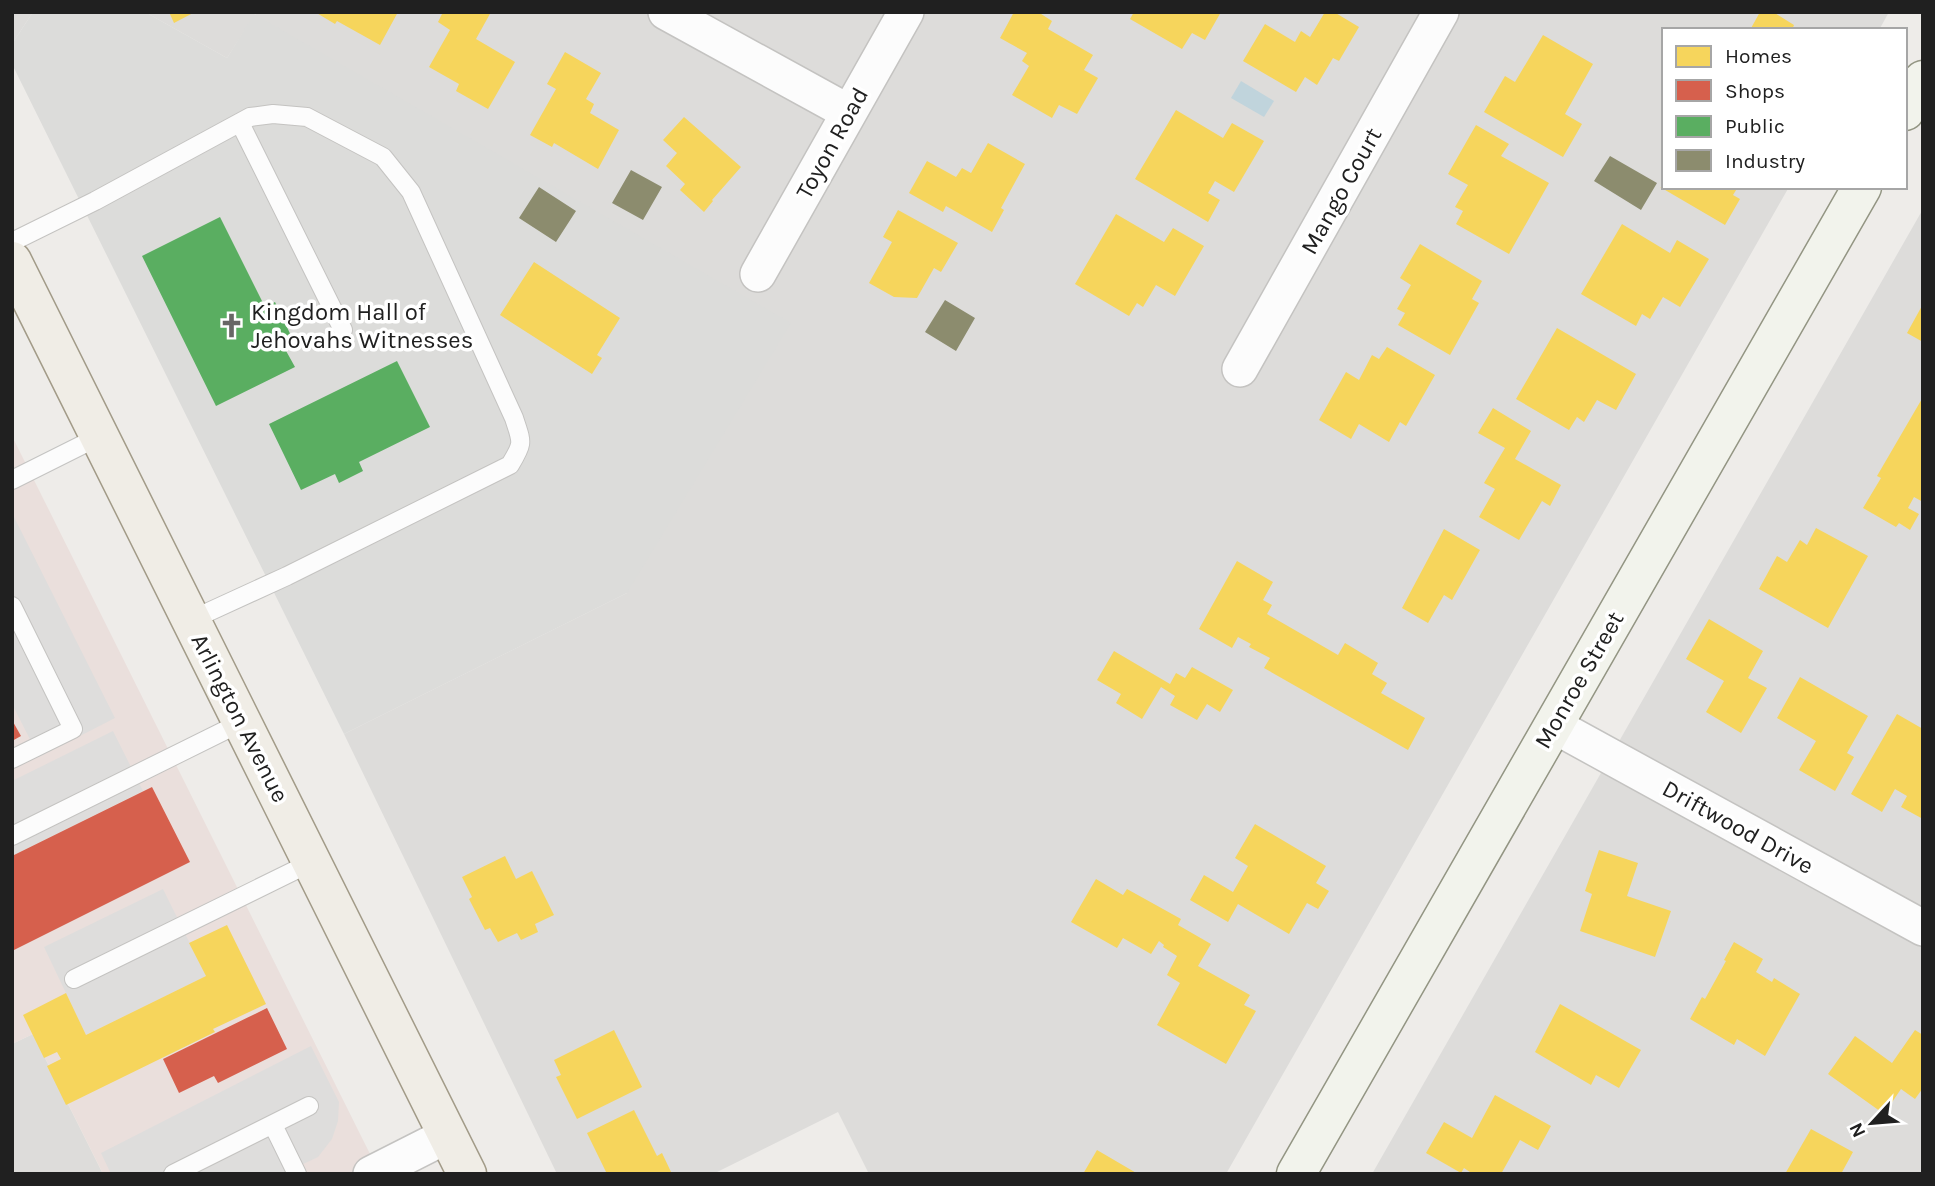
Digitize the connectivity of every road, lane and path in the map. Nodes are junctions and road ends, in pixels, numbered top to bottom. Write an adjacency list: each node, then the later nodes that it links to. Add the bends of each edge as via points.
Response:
1 (666, 12): 6 (street)
2 (906, 12): 6 (street, Toyon Road)
3 (1441, 12): 13 (street, Mango Court)
4 (1923, 80): 5 (street)
5 (1907, 108)
6 (848, 112): 11 (street, Toyon Road)
7 (240, 123): 9 (lane); 12 (lane); 17 (lane, via 274,114 307,117 383,157 411,192 514,418 521,447 510,465)
8 (1860, 189): 19 (street, Monroe Street)
9 (12, 242)
10 (12, 261): 14 (main road, Arlington Avenue)
11 (758, 274)
12 (342, 330)
13 (1240, 369)
14 (100, 436): 15 (lane); 17 (main road, Arlington Avenue)
15 (12, 480)
16 (12, 606): 20 (lane, via 74,729)
17 (191, 620): 18 (main road, Arlington Avenue)
18 (242, 722): 21 (lane); 22 (main road, Arlington Avenue)
19 (1553, 725): 23 (street, Driftwood Drive); 32 (street, Monroe Street)
20 (12, 760)
21 (12, 836)
22 (312, 862): 24 (lane); 27 (main road, Arlington Avenue)
23 (1923, 928)
24 (74, 979)
25 (309, 1107): 26 (lane)
26 (273, 1125): 28 (lane); 29 (lane)
27 (448, 1135): 30 (street); 31 (main road, Arlington Avenue)
28 (173, 1174)
29 (297, 1174)
30 (371, 1174)
31 (467, 1174)
32 (1296, 1174)

